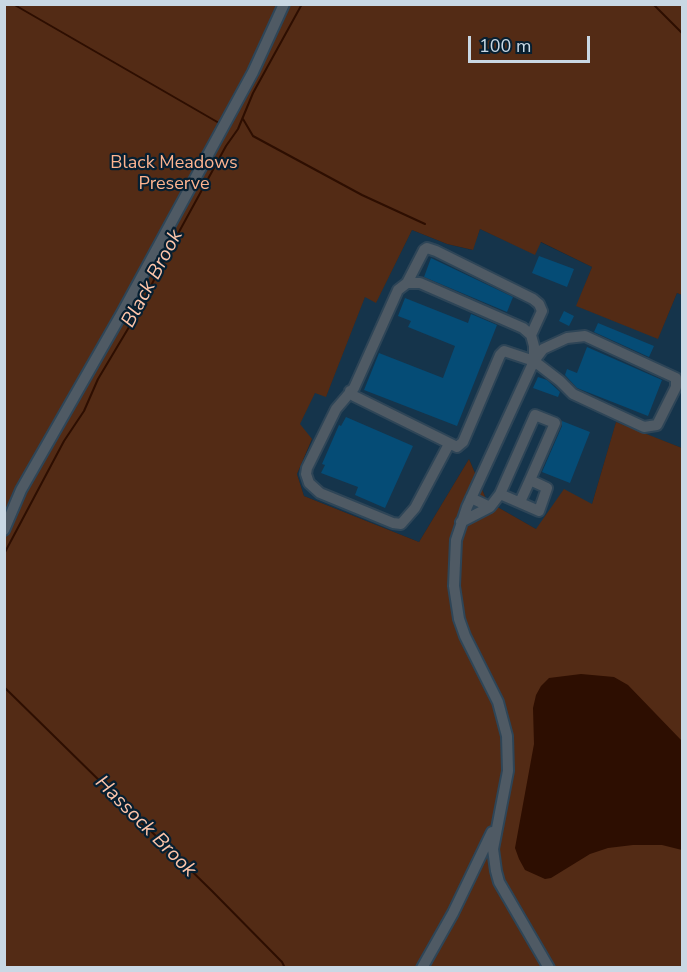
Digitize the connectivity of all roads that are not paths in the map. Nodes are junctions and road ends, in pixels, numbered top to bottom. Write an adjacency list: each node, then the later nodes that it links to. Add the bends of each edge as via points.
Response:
1 (284, 4): 13 (street, via 253,72 21,490)
2 (406, 283): 3 (street, via 420,283); 3 (street, via 424,250 436,251 539,304 542,310); 5 (street, via 388,307)
3 (531, 335): 4 (street)
4 (534, 361): 4 (street, via 549,345 585,336 675,376 676,387 657,425 644,427 573,394); 6 (street, via 506,351 500,355 464,442 457,447); 9 (street)
5 (350, 391): 6 (street); 6 (street, via 336,409 307,468 309,483 320,493 401,524 415,508)
6 (449, 444)
7 (530, 480): 8 (street, via 555,423 535,415); 10 (street); 10 (street, via 548,488 539,511)
8 (500, 494): 10 (street); 11 (street)
9 (471, 498): 11 (street); 12 (street)
10 (520, 502)
11 (490, 507): 12 (street)
12 (461, 522): 14 (street, via 454,553 455,603 465,636 492,687 504,720 508,771)
13 (4, 530)
14 (501, 813): 15 (street); 16 (street, via 493,849 495,871)
15 (423, 968)
16 (549, 968)

